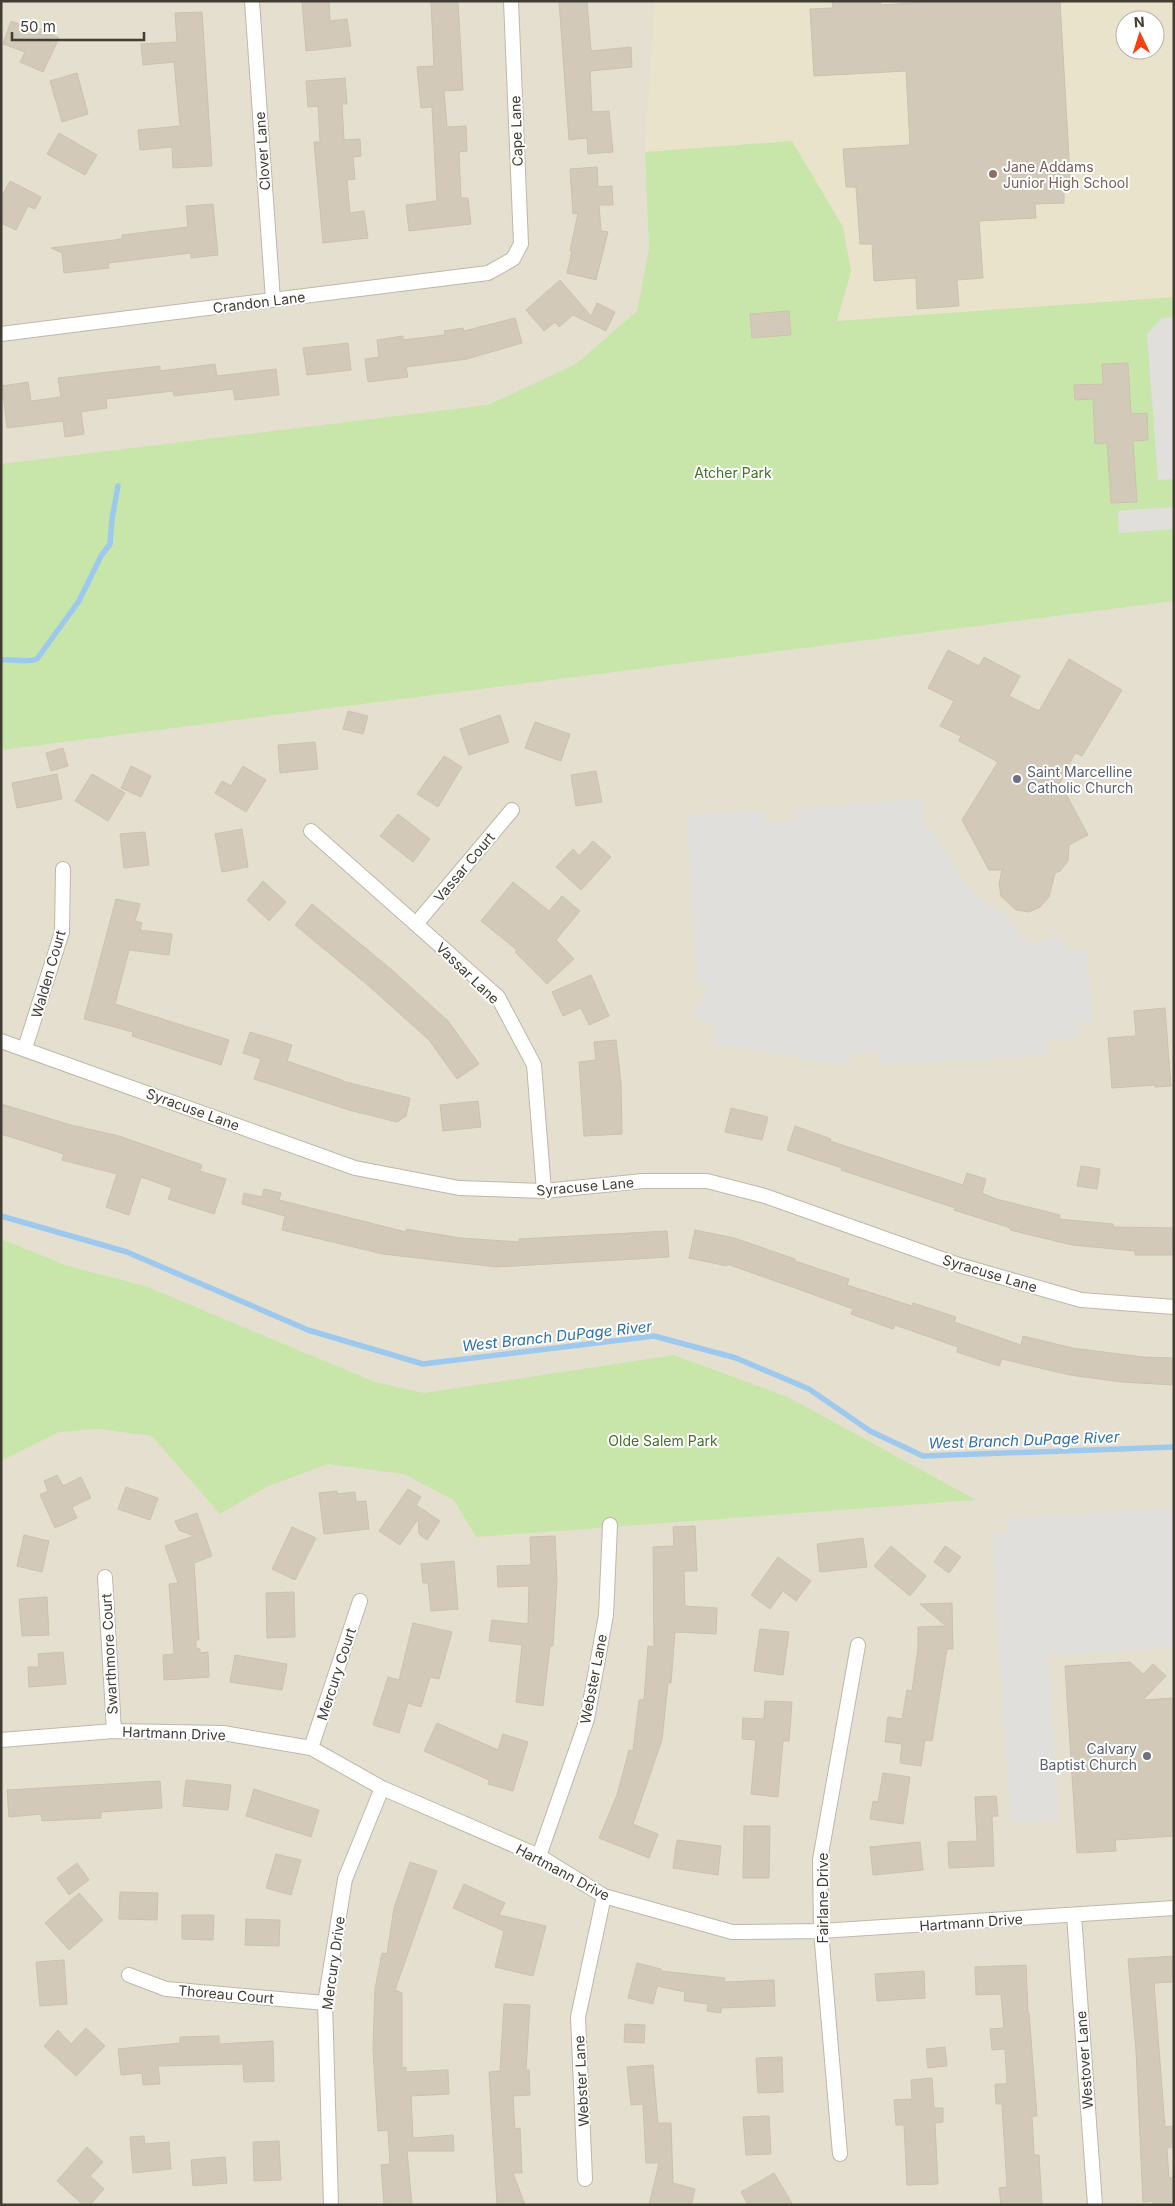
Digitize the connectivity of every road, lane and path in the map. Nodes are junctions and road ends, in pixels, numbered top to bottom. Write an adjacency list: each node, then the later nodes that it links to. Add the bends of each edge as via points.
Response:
1 (252, 1): 4 (street, Clover Lane)
2 (511, 1): 3 (street, Cape Lane, via 521,244)
3 (513, 259): 4 (street, Crandon Lane, via 488,273)
4 (273, 300): 5 (street, Crandon Lane)
5 (1, 334)
6 (512, 810): 9 (street, Vassar Court)
7 (311, 831): 9 (street, Vassar Lane)
8 (63, 869): 11 (street, Walden Court, via 62,932)
9 (416, 924): 12 (street, Vassar Lane, via 498,997 534,1065)
10 (1, 1041): 11 (street, Syracuse Lane)
11 (25, 1048): 12 (street, Syracuse Lane, via 355,1168 459,1188)
12 (544, 1191): 13 (street, Syracuse Lane, via 643,1181 707,1181 765,1196 958,1266 1082,1300)
13 (1174, 1307)
14 (610, 1525): 22 (street, Webster Lane, via 606,1615 587,1719)
15 (105, 1577): 18 (street, Swarthmore Court)
16 (360, 1601): 20 (street, Mercury Court)
17 (858, 1645): 26 (street, Fairlane Drive, via 820,1860)
18 (114, 1731): 19 (street, Hartmann Drive); 20 (street, Hartmann Drive, via 223,1733)
19 (1, 1740)
20 (311, 1748): 21 (street, Hartmann Drive)
21 (382, 1788): 22 (street, Hartmann Drive); 28 (street, Mercury Drive, via 345,1879)
22 (539, 1856): 23 (street, Hartmann Drive)
23 (604, 1896): 26 (street, Hartmann Drive, via 732,1932); 30 (street, Webster Lane, via 578,2017)
24 (1174, 1908): 25 (street, Hartmann Drive)
25 (1074, 1915): 26 (street, Hartmann Drive); 32 (street, Westover Lane)
26 (821, 1932): 29 (street, Fairlane Drive)
27 (129, 1974): 28 (street, Thoreau Court, via 166,1989)
28 (324, 2003): 31 (street, Mercury Drive)
29 (840, 2154)
30 (585, 2179)
31 (331, 2205)
32 (1095, 2205)

